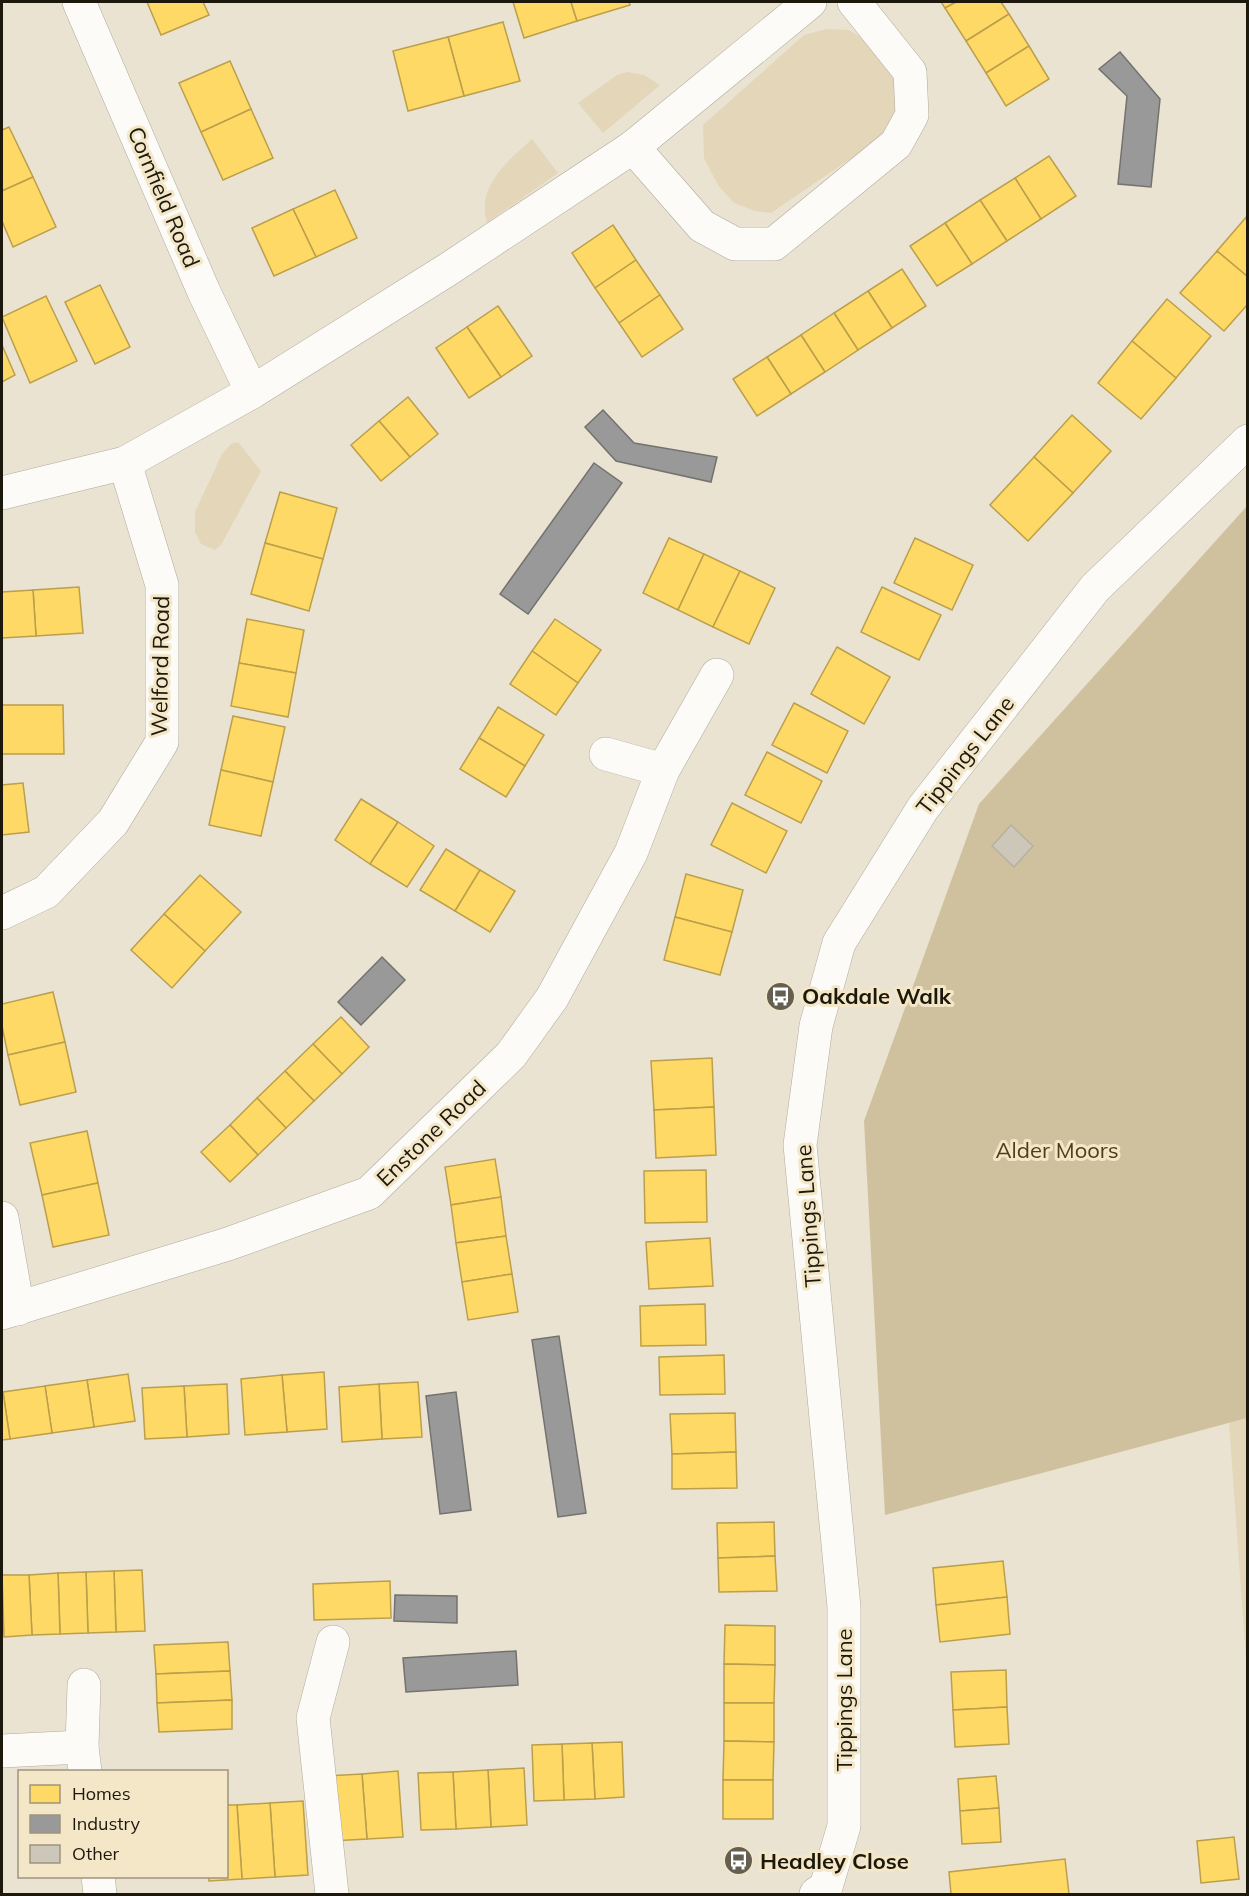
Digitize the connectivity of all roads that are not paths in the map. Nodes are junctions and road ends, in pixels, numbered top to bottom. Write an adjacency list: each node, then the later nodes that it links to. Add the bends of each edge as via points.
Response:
1 (79, 2): 5 (street, Cornfield Road, via 204,292)
2 (810, 2): 4 (street)
3 (854, 2): 4 (street, via 910,72 912,115 896,144 774,244 735,244 702,226)
4 (633, 147): 5 (street)
5 (252, 392): 7 (street)
6 (1248, 441): 20 (street, Tippings Lane, via 1095,588 923,808 839,943 816,1026 800,1145 844,1607 844,1826)
7 (125, 463): 8 (street); 12 (street, Welford Road, via 162,585 162,742 113,822 46,892)
8 (2, 493)
9 (717, 675): 11 (street, Enstone Road)
10 (606, 754): 11 (street)
11 (663, 770): 14 (street, Enstone Road, via 631,853 552,998 511,1055 369,1193 228,1244)
12 (2, 913)
13 (2, 1218): 14 (street)
14 (10, 1311)
15 (333, 1642): 22 (street, via 313,1718)
16 (84, 1685): 18 (street)
17 (2, 1751): 18 (street)
18 (84, 1759)
19 (98, 1878): 21 (street)
20 (821, 1891)
21 (100, 1894)
22 (332, 1894)

